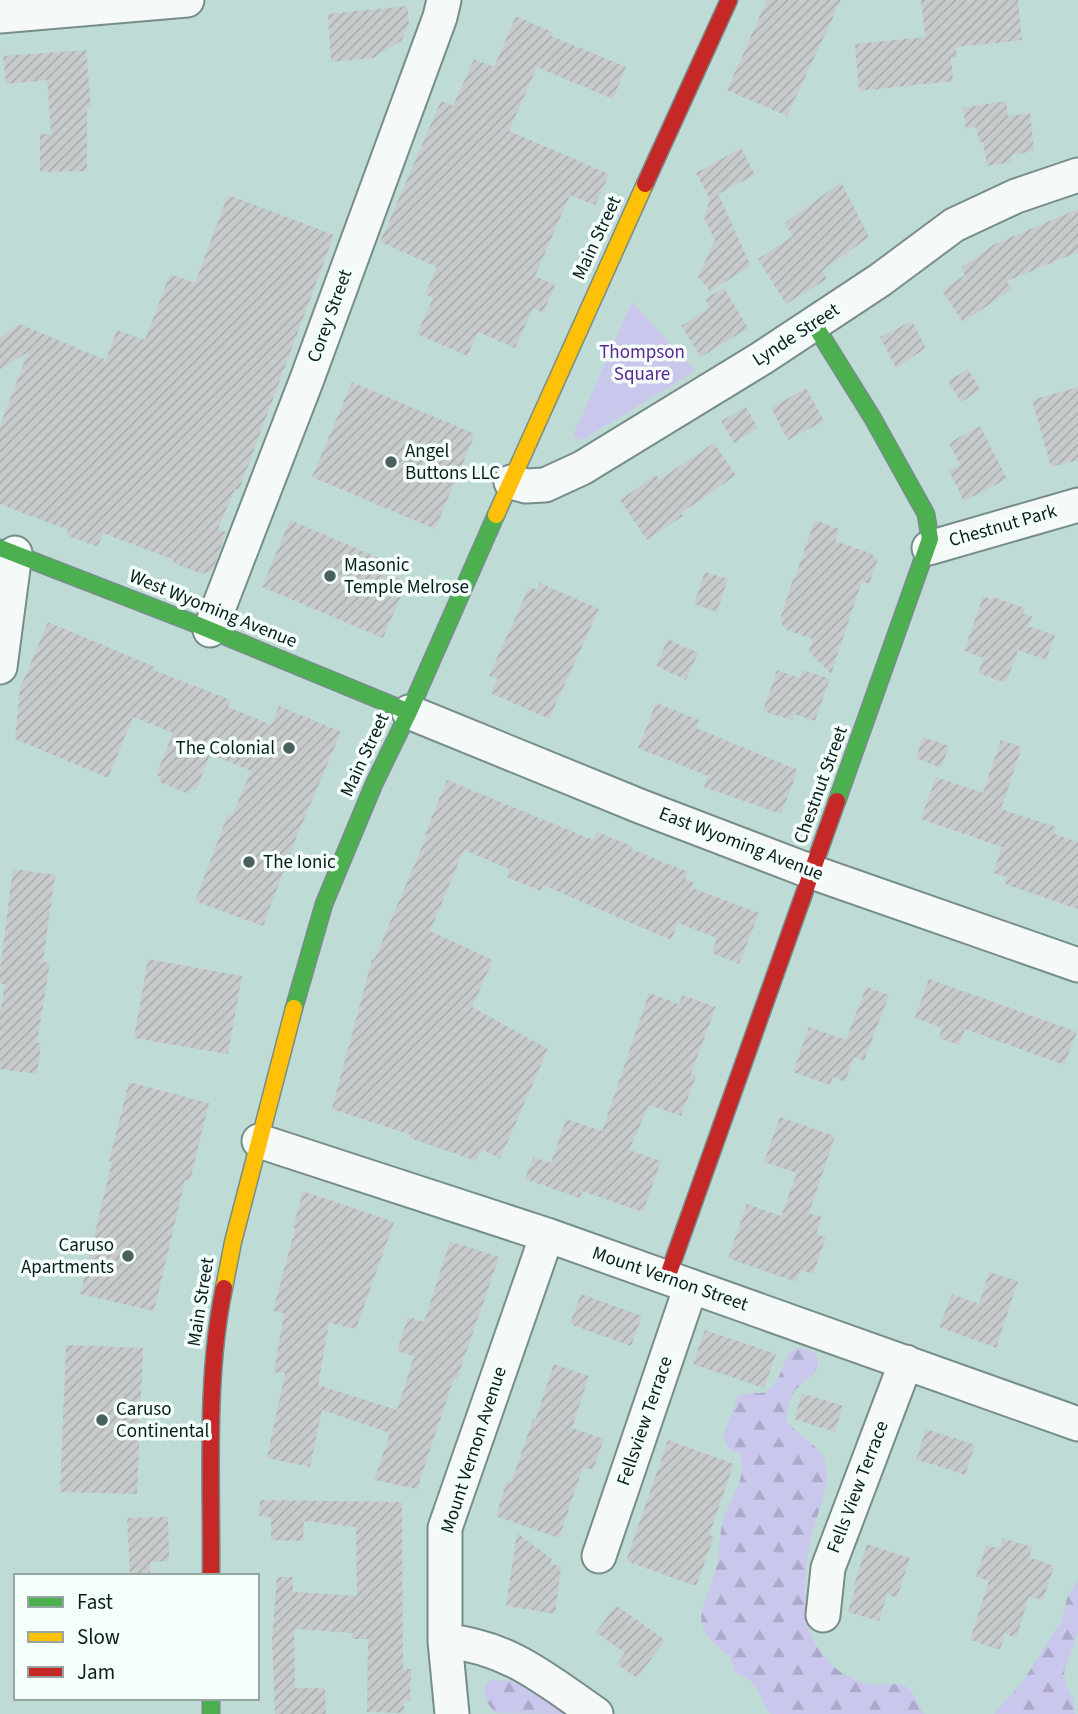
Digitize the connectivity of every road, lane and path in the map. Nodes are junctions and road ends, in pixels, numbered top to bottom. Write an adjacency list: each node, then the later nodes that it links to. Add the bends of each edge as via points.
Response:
1 (187, 0): 4 (street)
2 (444, 0): 11 (street, Corey Street)
3 (729, 0): 7 (main road, Main Street)
4 (0, 16)
5 (1078, 175): 6 (street, Lynde Street, via 1016,196 954,225)
6 (814, 324): 7 (street, Lynde Street, via 582,468 545,485); 9 (main road, Chestnut Street, via 926,514)
7 (511, 482): 13 (main road, Main Street)
8 (1078, 505): 9 (street, Chestnut Park)
9 (929, 548): 14 (main road, Chestnut Street)
10 (8, 550): 11 (main road, West Wyoming Avenue); 12 (street)
11 (210, 630): 13 (main road, West Wyoming Avenue)
12 (0, 667)
13 (409, 712): 14 (street, East Wyoming Avenue); 16 (main road, Main Street, via 324,904)
14 (812, 872): 15 (street, East Wyoming Avenue); 18 (main road, Chestnut Street)
15 (1078, 965)
16 (259, 1140): 17 (street, Mount Vernon Street); 22 (main road, Main Street, via 215,1336)
17 (547, 1235): 18 (street, Mount Vernon Street); 24 (street, Mount Vernon Avenue, via 445,1528)
18 (679, 1282): 19 (street, Mount Vernon Street); 21 (street, Fellsview Terrace)
19 (906, 1362): 20 (street, Mount Vernon Street); 23 (street, Fells View Terrace, via 828,1569)
20 (1078, 1424)
21 (599, 1556)
22 (211, 1574)
23 (823, 1615)
24 (445, 1641): 25 (street, Mount Vernon Avenue); 26 (street, via 501,1653)
25 (452, 1714)
26 (596, 1714)

